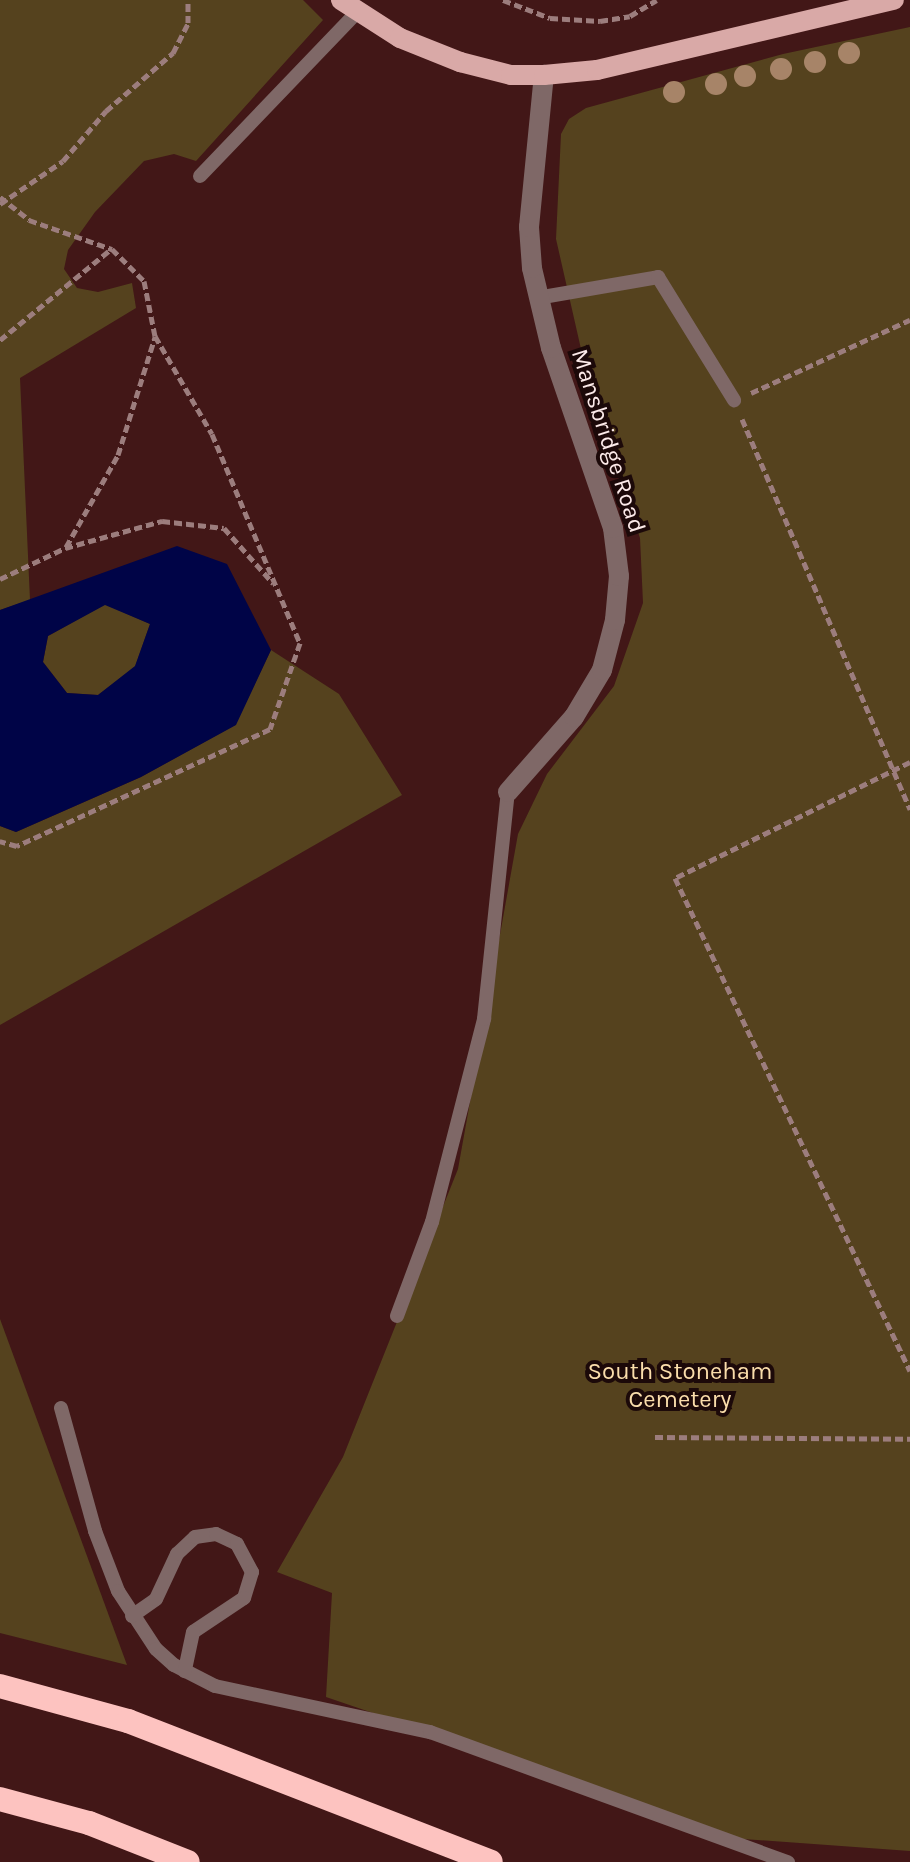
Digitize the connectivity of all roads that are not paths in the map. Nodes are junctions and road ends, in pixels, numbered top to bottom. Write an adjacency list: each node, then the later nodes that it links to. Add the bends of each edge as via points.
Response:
1 (894, 0): 3 (main road, via 597,70)
2 (349, 6): 3 (main road, via 400,38 460,62 511,75); 4 (lane)
3 (544, 75): 5 (street, Mansbridge Road, via 529,227)
4 (200, 176)
5 (537, 298): 6 (lane, via 658,277); 7 (street, Mansbridge Road, via 613,528 619,576 602,670 574,717)
6 (734, 400)
7 (508, 792): 8 (lane, via 484,1019 432,1222)
8 (397, 1316)
9 (61, 1408): 10 (lane, via 95,1531)
10 (132, 1616): 11 (lane, via 156,1649); 11 (lane, via 156,1599 177,1554 195,1537 216,1534 237,1544 252,1572 244,1598 193,1632)
11 (185, 1671): 16 (lane, via 215,1686 430,1732)
12 (0, 1686): 15 (highway, via 128,1721)
13 (0, 1799): 14 (highway, via 89,1823)
14 (188, 1862)
15 (491, 1862)
16 (788, 1862)

